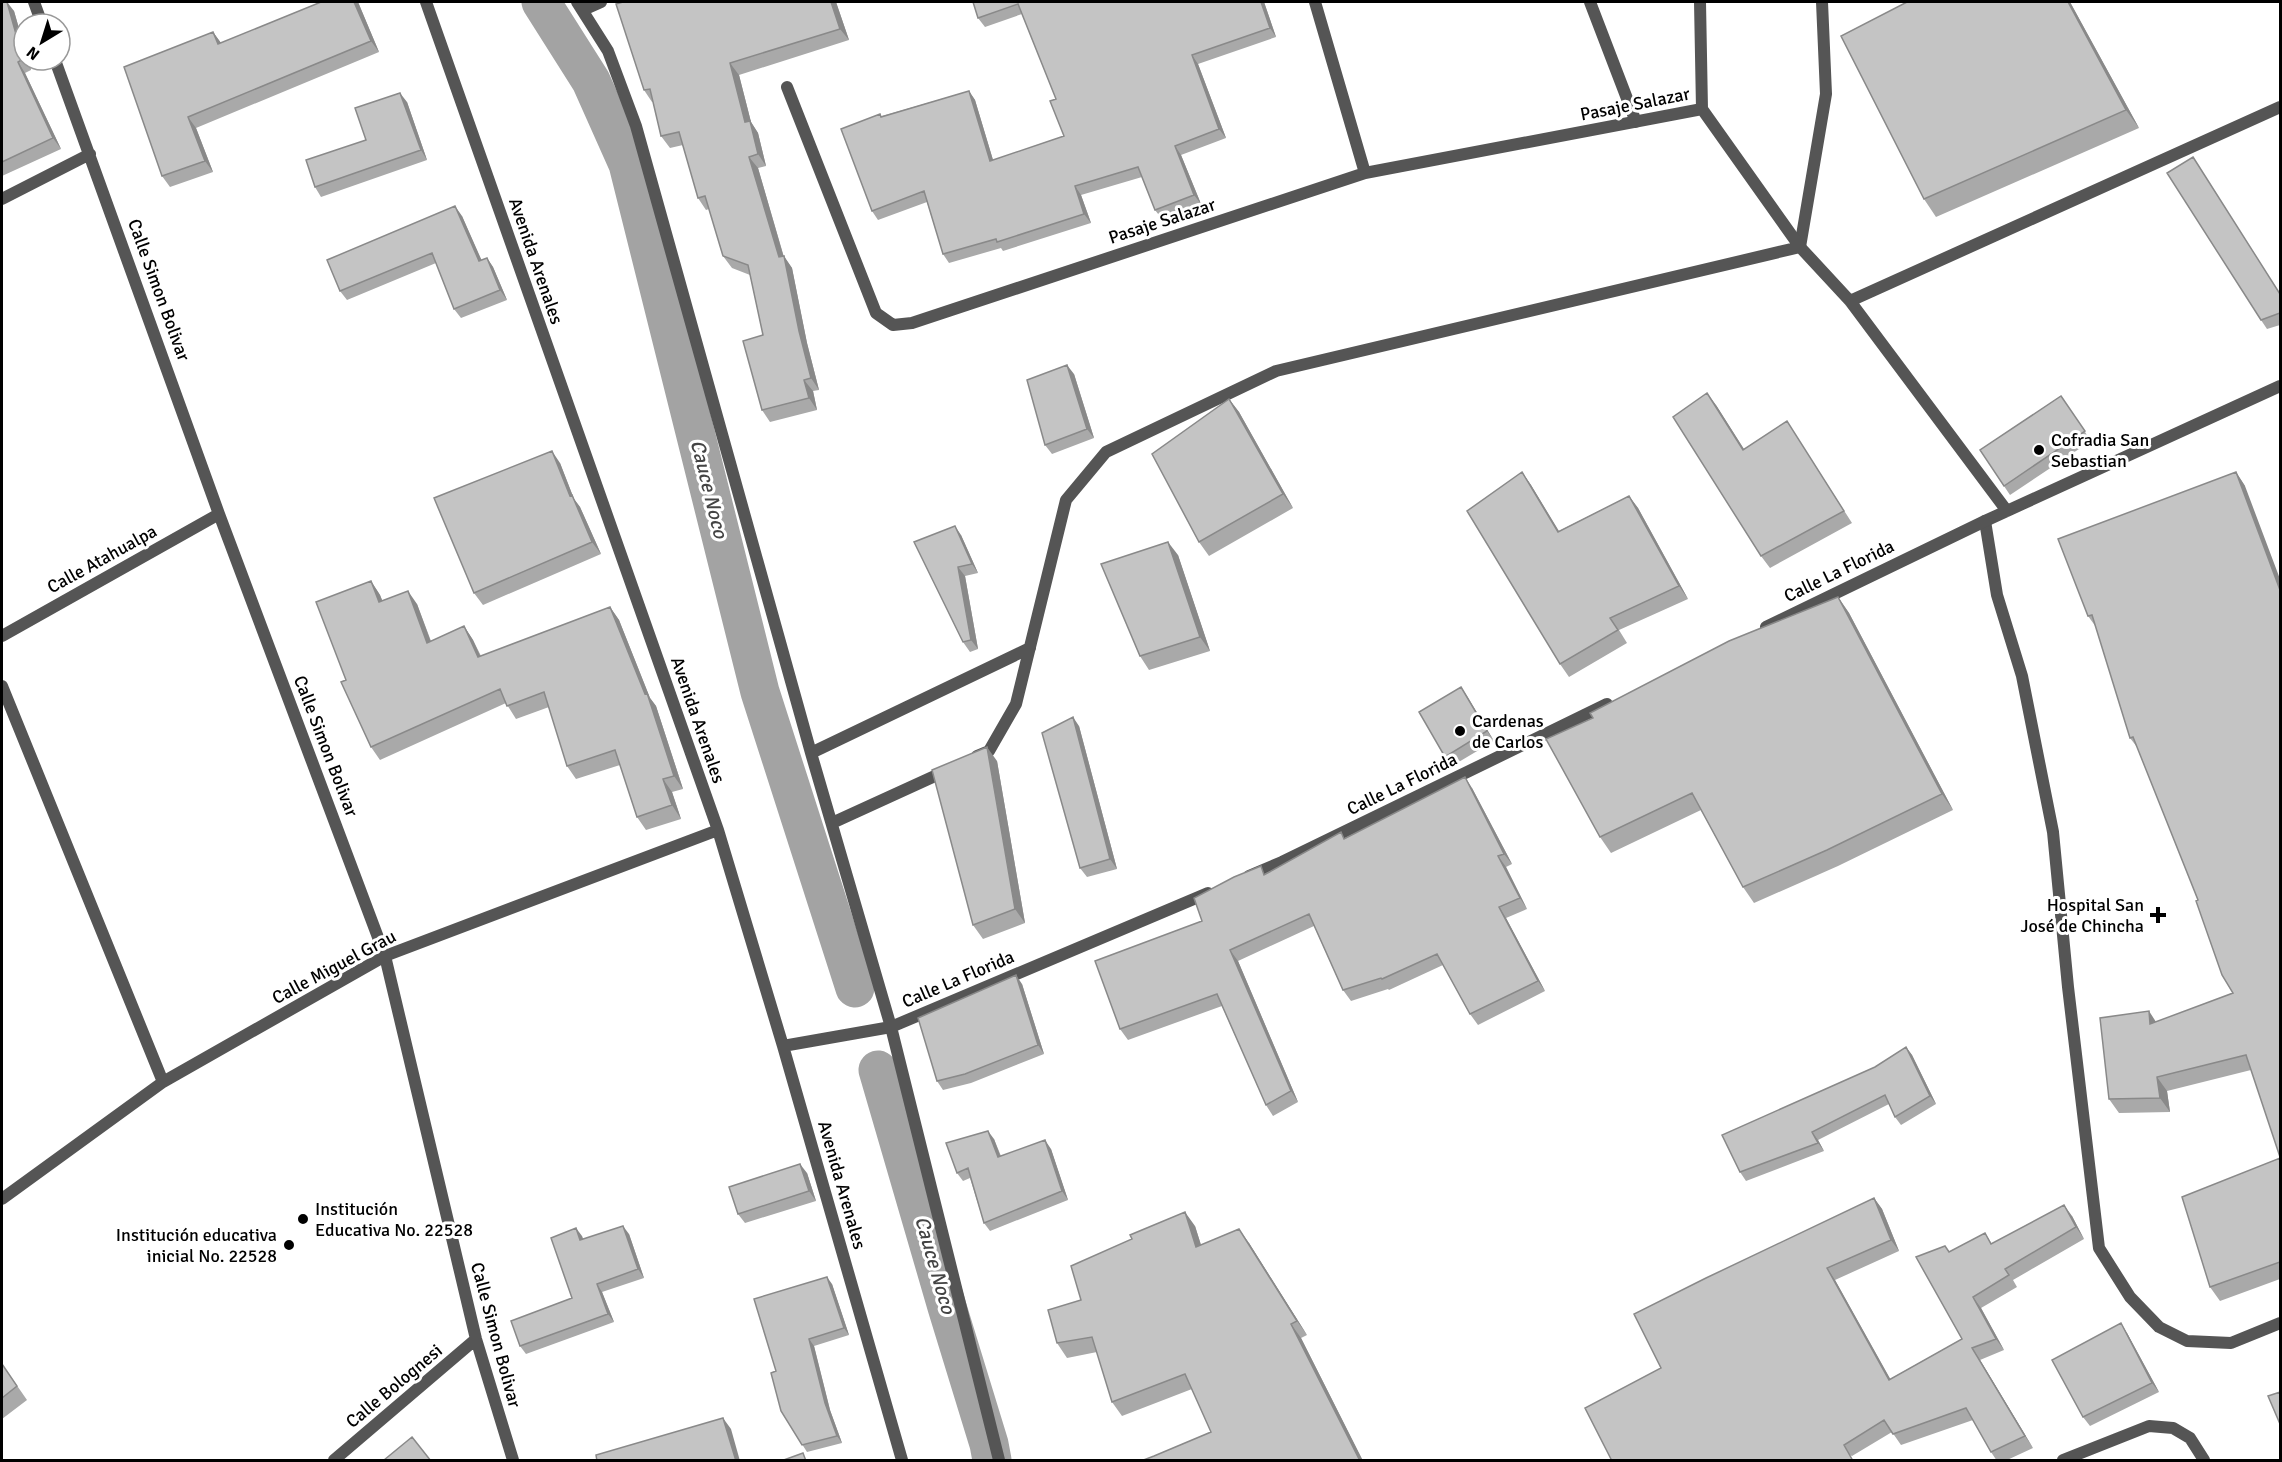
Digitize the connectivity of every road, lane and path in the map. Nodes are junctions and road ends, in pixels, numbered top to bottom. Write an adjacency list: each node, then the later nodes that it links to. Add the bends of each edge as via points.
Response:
1 (426, 2): 29 (street, Avenida Arenales)
2 (601, 2): 7 (street)
3 (1315, 2): 14 (street)
4 (1590, 2): 12 (street)
5 (1700, 2): 11 (street)
6 (1822, 2): 16 (street, via 1826,94)
7 (580, 6): 27 (street, via 608,51 636,126)
8 (59, 72): 13 (street, Calle Simon Bolivar)
9 (787, 87): 14 (street, Pasaje Salazar, via 876,313 893,325 912,323)
10 (2280, 107): 17 (street)
11 (1702, 110): 12 (street, Pasaje Salazar); 16 (street)
12 (1636, 122): 14 (street, Pasaje Salazar)
13 (90, 154): 15 (street); 20 (street, Calle Simon Bolivar)
14 (1365, 172)
15 (2, 199)
16 (1800, 247): 17 (street); 24 (street, via 1276,371 1106,452 1066,500)
17 (1850, 301): 19 (street)
18 (2280, 386): 19 (street, Calle La Florida)
19 (2007, 511): 21 (street, Calle La Florida)
20 (219, 514): 23 (street, Calle Atahualpa); 32 (street, Calle Simon Bolivar)
21 (1985, 521): 22 (street, Calle La Florida); 37 (street, via 1997,595 2022,676 2053,832 2099,1248 2130,1297 2159,1327 2187,1341 2231,1343)
22 (1750, 634)
23 (2, 636)
24 (1030, 648): 27 (street); 28 (street, via 1016,704 989,751)
25 (2, 686): 35 (street)
26 (1623, 697): 30 (street, Calle La Florida)
27 (811, 753): 28 (street)
28 (832, 823): 33 (street)
29 (718, 830): 32 (street, Calle Miguel Grau); 34 (street, Avenida Arenales)
30 (1238, 880)
31 (1217, 889): 33 (street, Calle La Florida)
32 (385, 956): 35 (street, Calle Miguel Grau); 38 (street, Calle Simon Bolivar)
33 (891, 1027): 34 (street, Calle La Florida); 42 (street)
34 (783, 1046): 41 (street, Avenida Arenales)
35 (163, 1082): 36 (street, Calle Miguel Grau)
36 (2, 1199)
37 (2280, 1323)
38 (477, 1339): 39 (street, Calle Bolognesi); 40 (street, Calle Simon Bolivar)
39 (334, 1461)
40 (513, 1461)
41 (902, 1461)
42 (999, 1461)
43 (2063, 1461): 44 (street, via 2149,1426 2173,1428 2190,1438)
44 (2204, 1461)

